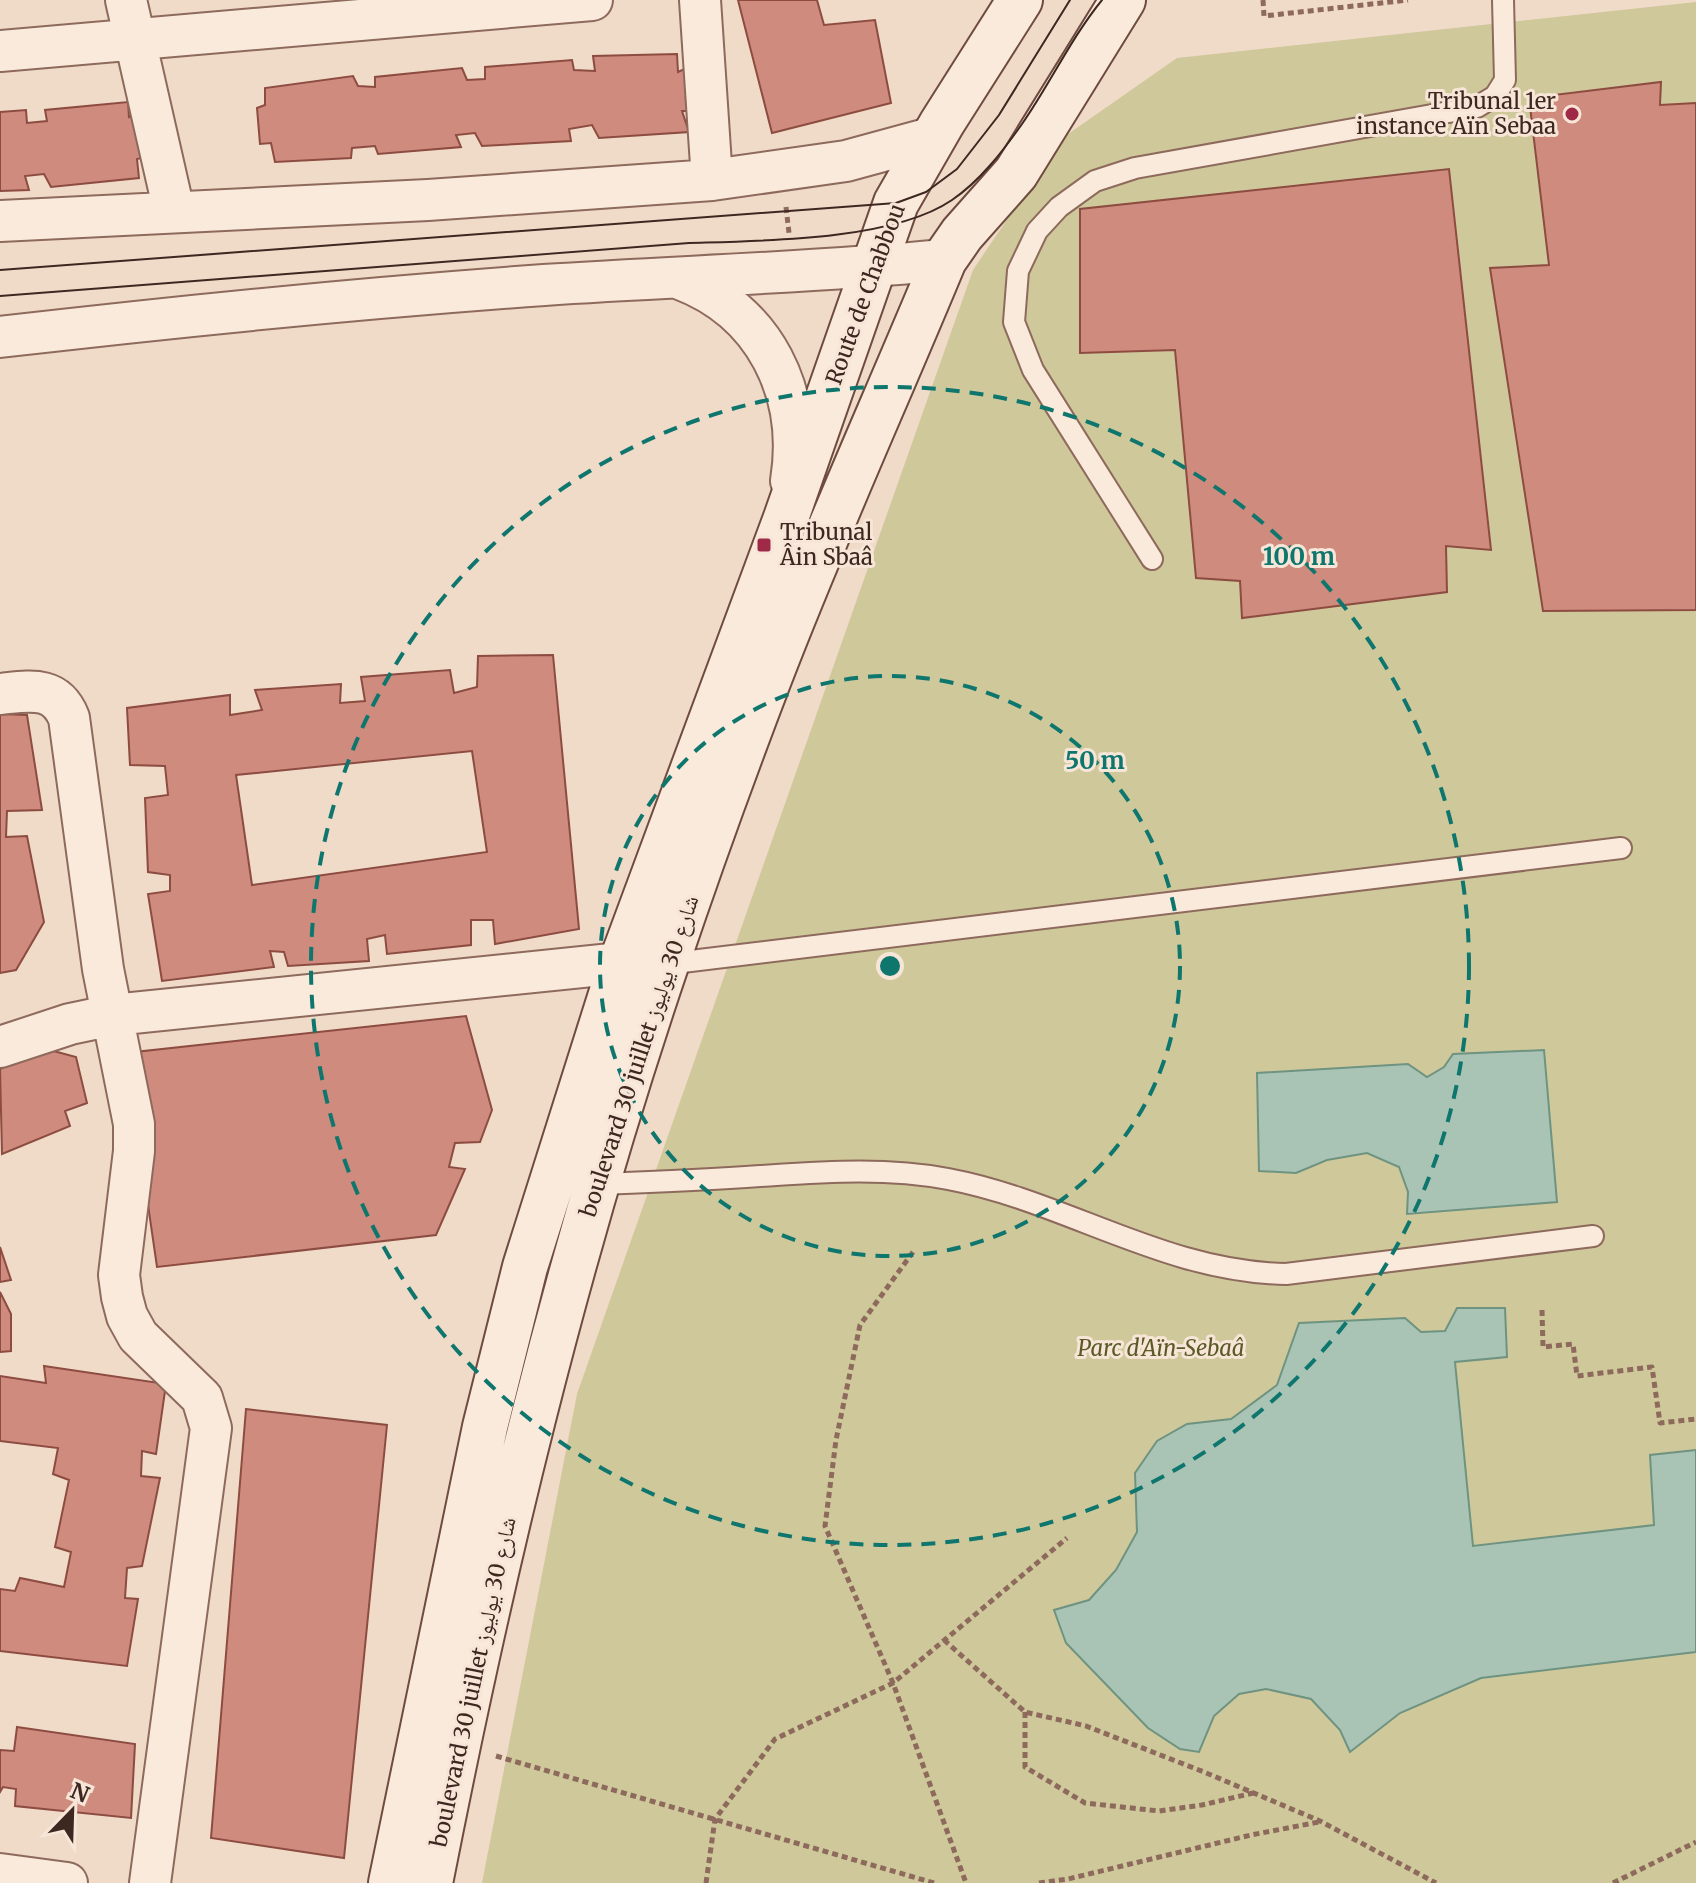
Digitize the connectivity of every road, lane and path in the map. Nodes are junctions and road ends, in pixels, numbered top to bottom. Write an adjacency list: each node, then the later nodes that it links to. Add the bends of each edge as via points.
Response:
1 (126, 0): 10 (street)
2 (592, 0): 9 (street)
3 (700, 0): 14 (street)
4 (1020, 0): 12 (street, Route de Chabbou)
5 (1123, 0): 17 (street, via 1016,173)
6 (1263, 0): 7 (path, via 1264,16)
7 (1408, 0)
8 (1503, 0): 23 (lane, via 1505,80 1495,96 1477,107 1135,168 1095,181 1037,231 1018,271 1014,322 1033,370)
9 (477, 5): 10 (street)
10 (135, 39): 11 (street); 15 (street)
11 (0, 51)
12 (934, 137): 13 (street, via 846,161); 18 (street, Route de Chabbou, via 896,203)
13 (781, 171): 14 (street); 19 (path)
14 (712, 180): 15 (street)
15 (174, 211): 16 (street)
16 (0, 221)
17 (944, 260): 18 (street); 27 (street, boulevard 30 juillet شارع 30 يوليوز, via 769,679)
18 (873, 267): 19 (street); 22 (street, Route de Chabbou)
19 (796, 273): 20 (street)
20 (676, 278): 21 (street, via 277,306); 22 (street, via 702,287 733,308 778,369 794,429)
21 (0, 337)
22 (786, 518): 26 (street, boulevard 30 juillet شارع 30 يوليوز)
23 (1152, 559)
24 (0, 694): 28 (street, via 44,693 64,705 69,718)
25 (1621, 848): 27 (lane)
26 (621, 963): 27 (street); 28 (street); 30 (street, boulevard 30 juillet شارع 30 يوليوز)
27 (666, 964): 30 (street, boulevard 30 juillet شارع 30 يوليوز)
28 (113, 1015): 29 (street); 46 (street, via 134,1124 119,1275 122,1297 138,1336 202,1398 211,1428)
29 (0, 1047)
30 (573, 1186): 31 (lane, via 906,1172 1003,1193 1167,1253 1248,1273 1286,1274); 39 (street, boulevard 30 juillet شارع 30 يوليوز, via 528,1434); 47 (street, boulevard 30 juillet شارع 30 يوليوز, via 525,1267 485,1427)
31 (1593, 1236)
32 (913, 1252): 37 (path, via 860,1325 825,1526)
33 (1542, 1310): 34 (path, via 1543,1347 1573,1344 1577,1376 1652,1367 1660,1423)
34 (1696, 1419)
35 (1067, 1538): 36 (path)
36 (944, 1640): 37 (path); 38 (path)
37 (893, 1683): 41 (path, via 775,1739); 51 (path)
38 (1025, 1712): 40 (path, via 1086,1726); 40 (path, via 1025,1767 1085,1803 1159,1811)
39 (457, 1745): 41 (path); 48 (street, boulevard 30 juillet شارع 30 يوليوز)
40 (1253, 1793): 42 (path)
41 (715, 1819): 49 (path); 50 (path)
42 (1320, 1821): 52 (path); 53 (path)
43 (1696, 1842): 54 (path)
44 (0, 1874): 45 (street)
45 (67, 1883)
46 (150, 1883)
47 (391, 1883)
48 (430, 1883)
49 (706, 1883)
50 (934, 1883)
51 (966, 1883)
52 (1039, 1883)
53 (1436, 1883)
54 (1613, 1883)

